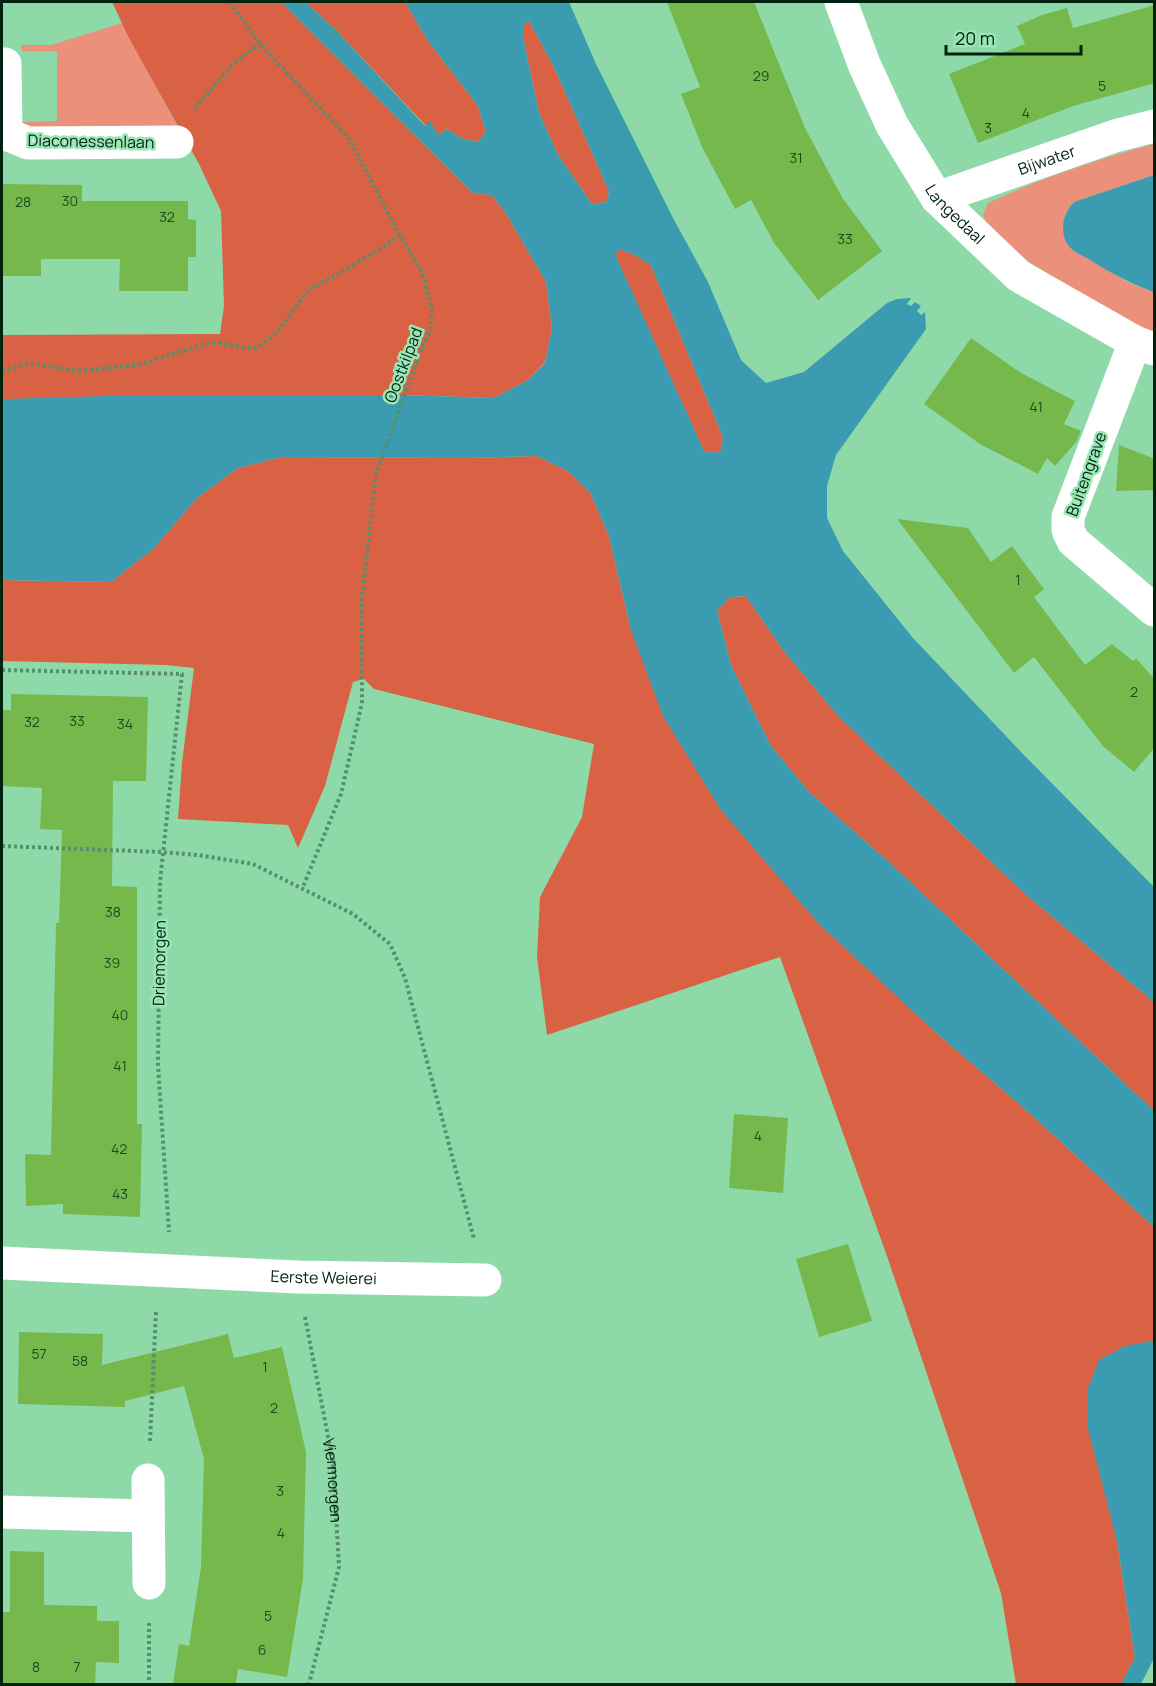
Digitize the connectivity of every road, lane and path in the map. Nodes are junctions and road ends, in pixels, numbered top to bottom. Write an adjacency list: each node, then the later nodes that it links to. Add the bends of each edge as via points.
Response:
1 (230, 2): 3 (path, Oostkilpad)
2 (841, 2): 8 (street, Langedaal, via 892,125)
3 (260, 44): 7 (path, via 234,63 191,112); 9 (path, Oostkilpad, via 350,140)
4 (2, 64): 6 (street, Diaconessenlaan)
5 (1155, 126): 8 (street, Bijwater, via 1115,136)
6 (4, 134): 7 (street, Diaconessenlaan, via 28,143)
7 (177, 142)
8 (937, 198): 10 (street, Langedaal, via 1019,276)
9 (400, 236): 11 (path, via 309,289 274,336 253,349 212,342 137,365 79,371 28,363); 16 (path, Oostkilpad, via 422,272 432,310 431,328 376,474 362,598 362,703 341,794)
10 (1145, 345): 12 (street, Buitengrave, via 1068,517 1068,530 1073,541)
11 (2, 370)
12 (1155, 610)
13 (2, 670): 15 (path, Driemorgen, via 182,674)
14 (2, 846): 15 (path)
15 (162, 852): 16 (path, via 253,864); 18 (path, Driemorgen, via 158,1065 169,1234)
16 (303, 887): 20 (path, via 353,914 390,944 405,978)
17 (2, 1263): 18 (street)
18 (163, 1271): 19 (street, Eerste Weierei); 21 (path, Driemorgen, via 157,1303)
19 (298, 1277): 20 (street, Eerste Weierei); 26 (path, Viermorgen, via 333,1462 339,1567)
20 (485, 1280)
21 (148, 1480): 23 (street)
22 (2, 1512): 23 (street)
23 (148, 1516): 24 (street)
24 (148, 1583): 25 (path)
25 (149, 1684)
26 (309, 1684)

